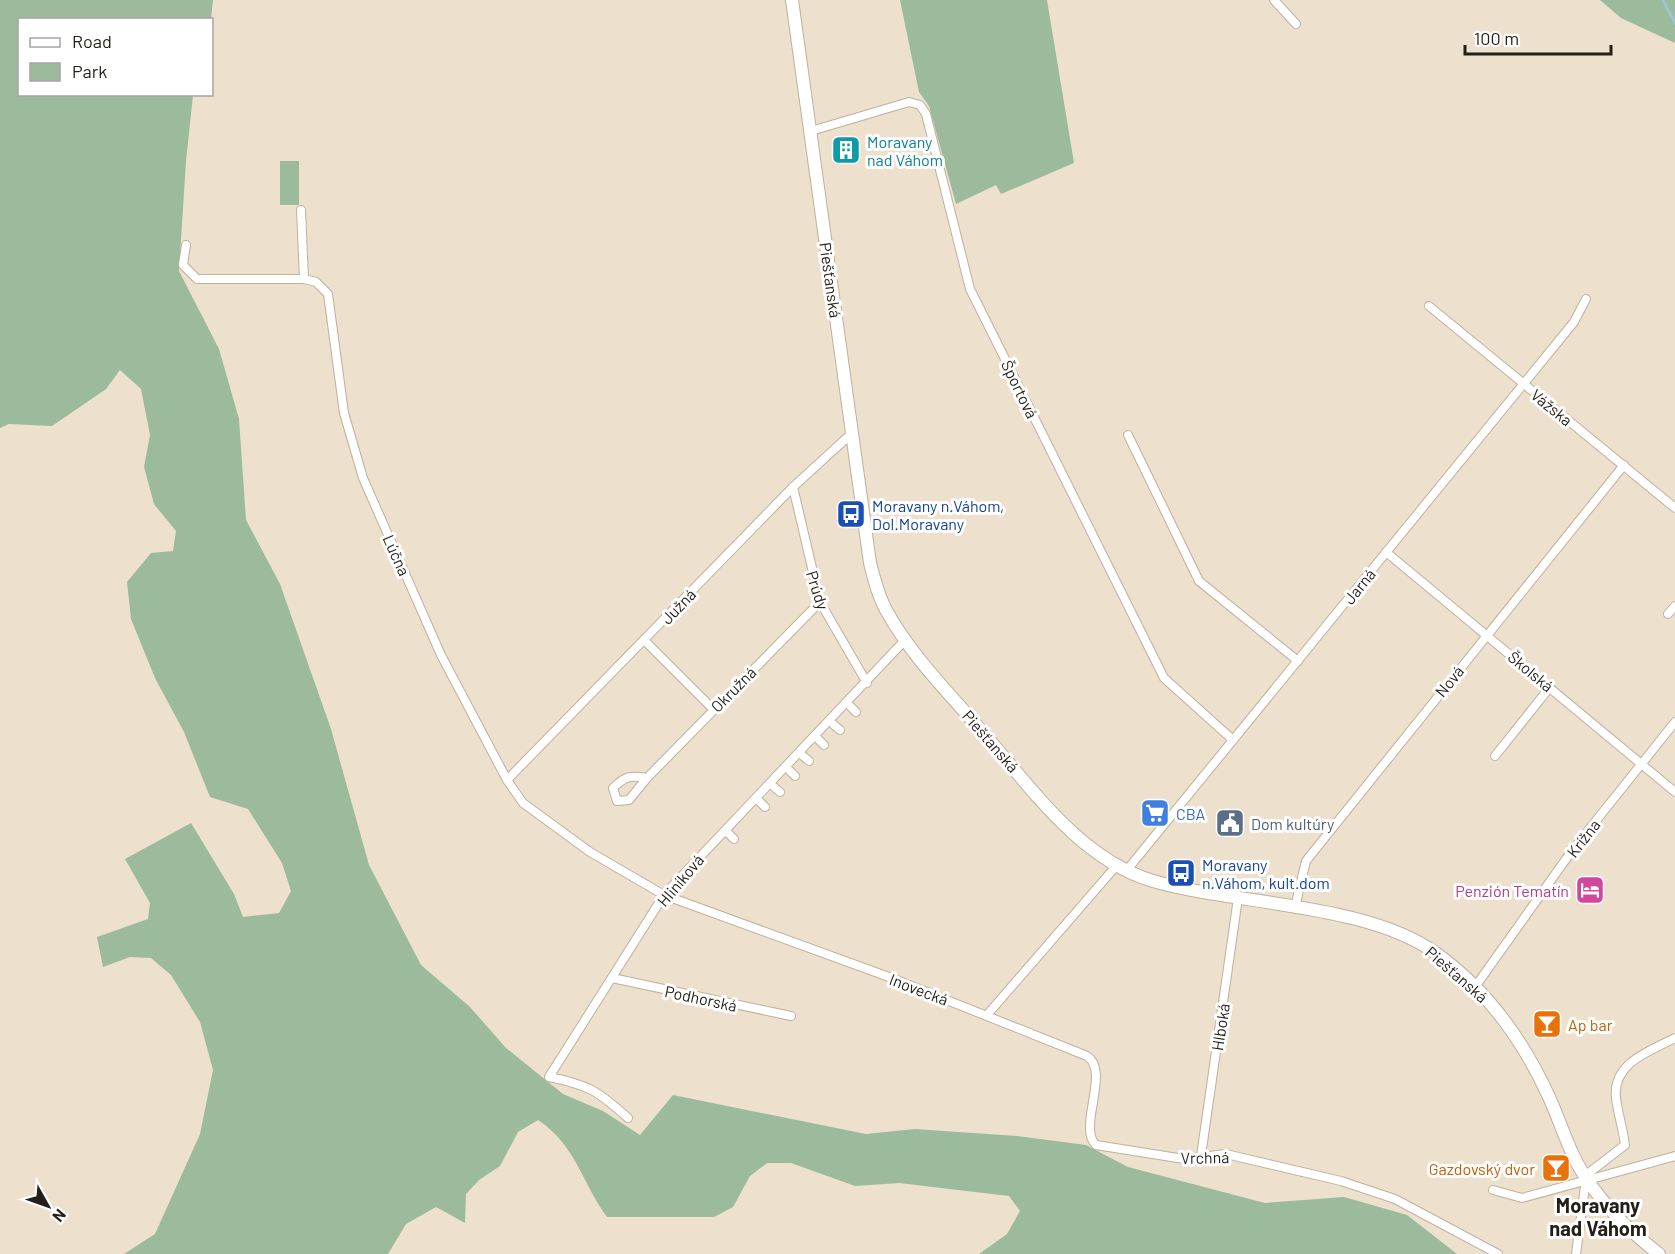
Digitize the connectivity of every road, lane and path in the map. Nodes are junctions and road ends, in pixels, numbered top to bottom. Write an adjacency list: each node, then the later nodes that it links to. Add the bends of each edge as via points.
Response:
1 (792, 0): 4 (main road, Piešťanská)
2 (1274, 0): 3 (street)
3 (1296, 24)
4 (811, 131): 11 (main road, Piešťanská); 28 (street, Športová, via 909,102 920,105 926,114 970,289 1003,356 1164,678)
5 (301, 210): 7 (street)
6 (186, 245): 7 (street, via 183,265 197,279)
7 (304, 279): 32 (street, Lúčna, via 316,282 330,300 344,413 363,478 441,655)
8 (1586, 299): 10 (street, Jarná, via 1582,312)
9 (1429, 306): 10 (street, Vážska)
10 (1523, 383): 13 (street, Vážska); 16 (street, Jarná)
11 (850, 434): 14 (street, Južná); 22 (main road, Piešťanská, via 873,574 879,596)
12 (1128, 435): 23 (street, via 1199,581)
13 (1624, 465): 15 (street, Vážska); 20 (street, Nová)
14 (793, 487): 17 (street, Prúdy); 21 (street, Južná)
15 (1675, 508)
16 (1386, 552): 20 (street, Školská); 23 (street, Jarná)
17 (820, 602): 24 (street, Prúdy); 26 (street, Okružná)
18 (1675, 606): 19 (street)
19 (1668, 614)
20 (1487, 634): 25 (street, Školská); 37 (street, Nová, via 1306,861)
21 (644, 640): 26 (street); 32 (street, Južná)
22 (905, 640): 24 (street, Hliníková); 34 (main road, Piešťanská, via 1061,821)
23 (1298, 661): 28 (street, Jarná)
24 (867, 683): 35 (street, Hliníková)
25 (1550, 687): 29 (street); 30 (street, Školská)
26 (713, 709): 31 (street, Okružná)
27 (1675, 722): 30 (street, Krížna)
28 (1233, 740): 34 (street, Jarná)
29 (1495, 756)
30 (1641, 765): 33 (street, Školská); 39 (street, Krížna, via 1571,852)
31 (647, 778)
32 (507, 780): 35 (street, Lúčna, via 523,803 590,852)
33 (1675, 792)
34 (1122, 867): 36 (main road, Piešťanská, via 1172,885); 40 (street)
35 (664, 895): 38 (street, Hliníková); 40 (street, Inovecká)
36 (1238, 898): 37 (main road, Piešťanská); 44 (street, Hlboká)
37 (1295, 907): 39 (main road, Piešťanská, via 1399,933 1437,953)
38 (612, 978): 41 (street, Podhorská); 43 (street, Hliníková, via 549,1077 599,1092)
39 (1475, 987): 46 (main road, Piešťanská, via 1522,1043)
40 (987, 1015): 44 (street, Vrchná, via 1091,1059 1095,1082 1090,1136 1096,1145 1174,1158)
41 (791, 1016)
42 (1675, 1038): 46 (street, via 1629,1064 1619,1074 1616,1098 1625,1145)
43 (628, 1118)
44 (1201, 1156): 48 (street, Vrchná, via 1226,1154 1358,1186 1408,1205)
45 (1675, 1156): 46 (street)
46 (1586, 1179): 47 (street, via 1522,1198); 49 (street); 50 (main road, Piešťanská, via 1626,1225)
47 (1493, 1190)
48 (1498, 1254)
49 (1576, 1254)
50 (1659, 1254)

